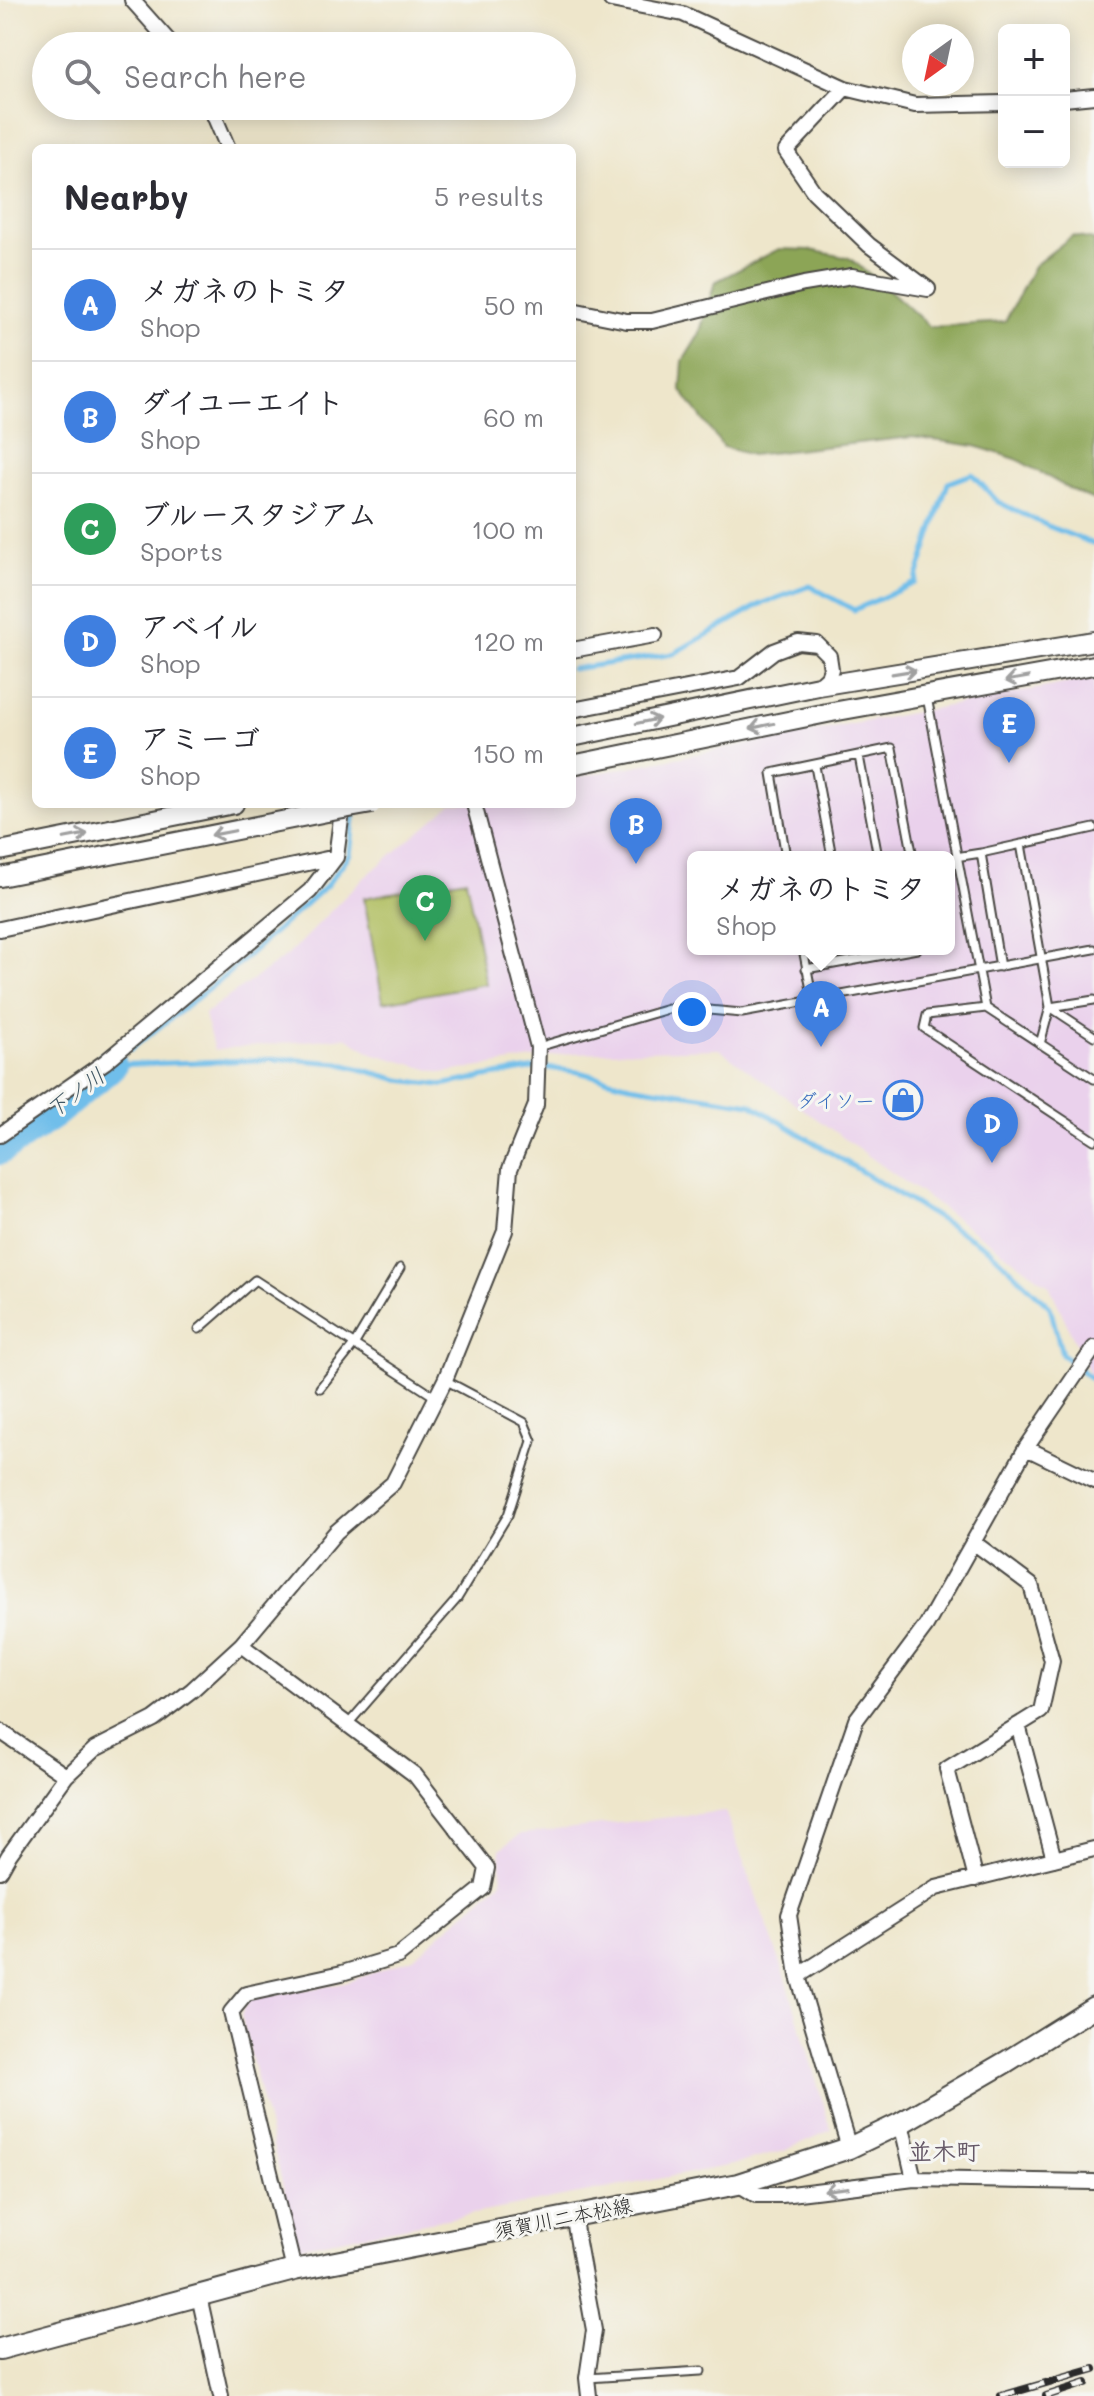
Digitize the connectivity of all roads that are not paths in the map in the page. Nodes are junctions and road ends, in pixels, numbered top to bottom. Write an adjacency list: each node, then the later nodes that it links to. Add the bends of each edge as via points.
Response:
1 (132, 0): 3 (street)
2 (611, 0): 4 (street, via 683,14)
3 (161, 32)
4 (845, 88): 7 (street, via 915,105); 10 (street, via 786,151 814,192 869,245 928,289 852,276 652,321)
5 (1094, 96): 6 (street)
6 (1070, 98)
7 (998, 103)
8 (216, 120): 9 (street)
9 (226, 144)
10 (576, 311)
11 (655, 635): 13 (street)
12 (1094, 641): 15 (street, one-way to 12)
13 (576, 649)
14 (1094, 665): 16 (street, one-way to 16)
15 (818, 686): 17 (street, via 831,669 829,656 817,644 798,642 774,651 739,678); 18 (street, one-way to 15)
16 (926, 695): 20 (street, one-way to 20); 32 (lane)
17 (576, 709)
18 (576, 736)
19 (859, 756): 21 (lane); 30 (lane); 31 (lane, via 892,748)
20 (576, 764)
21 (815, 766): 28 (lane, via 772,773); 29 (lane)
22 (214, 808): 27 (street, one-way to 22)
23 (335, 808): 34 (street); 37 (street, one-way to 37)
24 (475, 808): 54 (street)
25 (1094, 828): 26 (lane)
26 (1021, 844): 33 (lane); 43 (lane)
27 (0, 851)
28 (785, 851)
29 (831, 851)
30 (877, 851)
31 (912, 851)
32 (952, 851)
33 (981, 853): 35 (lane); 45 (lane)
34 (336, 857): 38 (street); 56 (street, via 310,891 105,1062)
35 (955, 857)
36 (955, 866): 47 (lane)
37 (0, 877)
38 (0, 929)
39 (1094, 949): 43 (lane)
40 (804, 955): 46 (lane)
41 (850, 955): 44 (lane)
42 (875, 955): 44 (lane)
43 (1041, 959): 45 (lane); 50 (lane)
44 (851, 960): 46 (lane)
45 (1000, 967): 47 (lane)
46 (806, 969): 48 (lane)
47 (979, 970): 48 (lane); 51 (lane)
48 (813, 1000): 54 (lane, via 742,1013 675,1007)
49 (1094, 1000): 50 (lane)
50 (1050, 1007): 52 (lane); 53 (lane)
51 (986, 1008): 53 (lane); 57 (lane, via 927,1015 924,1028)
52 (1094, 1036)
53 (1040, 1044): 55 (lane)
54 (538, 1047): 62 (street, via 536,1105 510,1169 505,1231)
55 (1094, 1079)
56 (0, 1135)
57 (1094, 1140)
58 (400, 1268): 60 (lane)
59 (199, 1329): 60 (lane, via 255,1280)
60 (354, 1345): 63 (lane); 64 (lane)
61 (1094, 1348): 65 (street)
62 (445, 1380): 64 (street); 69 (lane, via 524,1422 532,1441 508,1515 457,1599)
63 (320, 1388)
64 (435, 1397): 68 (street, via 393,1483 336,1532)
65 (1026, 1448): 66 (street); 67 (street)
66 (1094, 1481)
67 (973, 1542): 70 (street, via 1031,1585 1052,1661 1041,1711); 77 (street, via 926,1626 856,1720 789,1915)
68 (241, 1645): 69 (street); 72 (street, via 154,1719 95,1749)
69 (349, 1723): 85 (street, via 415,1775 487,1868 483,1888 398,1956 246,1994 231,2012)
70 (1018, 1725): 74 (street); 76 (street, via 947,1769)
71 (0, 1731): 72 (street)
72 (66, 1776): 75 (street)
73 (1094, 1849): 74 (street)
74 (1054, 1859): 76 (street)
75 (0, 1871)
76 (976, 1879): 77 (street, via 936,1888)
77 (798, 1976): 80 (street)
78 (1094, 2007): 79 (main road, 須賀川二本松線)
79 (901, 2123): 80 (main road, 須賀川二本松線); 81 (street)
80 (849, 2148): 83 (main road, 須賀川二本松線)
81 (914, 2179): 82 (street); 83 (street, one-way to 83, via 782,2195 756,2195)
82 (1094, 2182)
83 (738, 2184): 84 (main road, 須賀川二本松線)
84 (573, 2215): 85 (main road, 須賀川二本松線); 89 (street, via 594,2330)
85 (294, 2270): 86 (main road, 須賀川二本松線)
86 (199, 2296): 87 (main road, 須賀川二本松線); 90 (street)
87 (0, 2349)
88 (701, 2371): 89 (lane)
89 (587, 2378): 91 (street)
90 (221, 2396)
91 (589, 2396)

